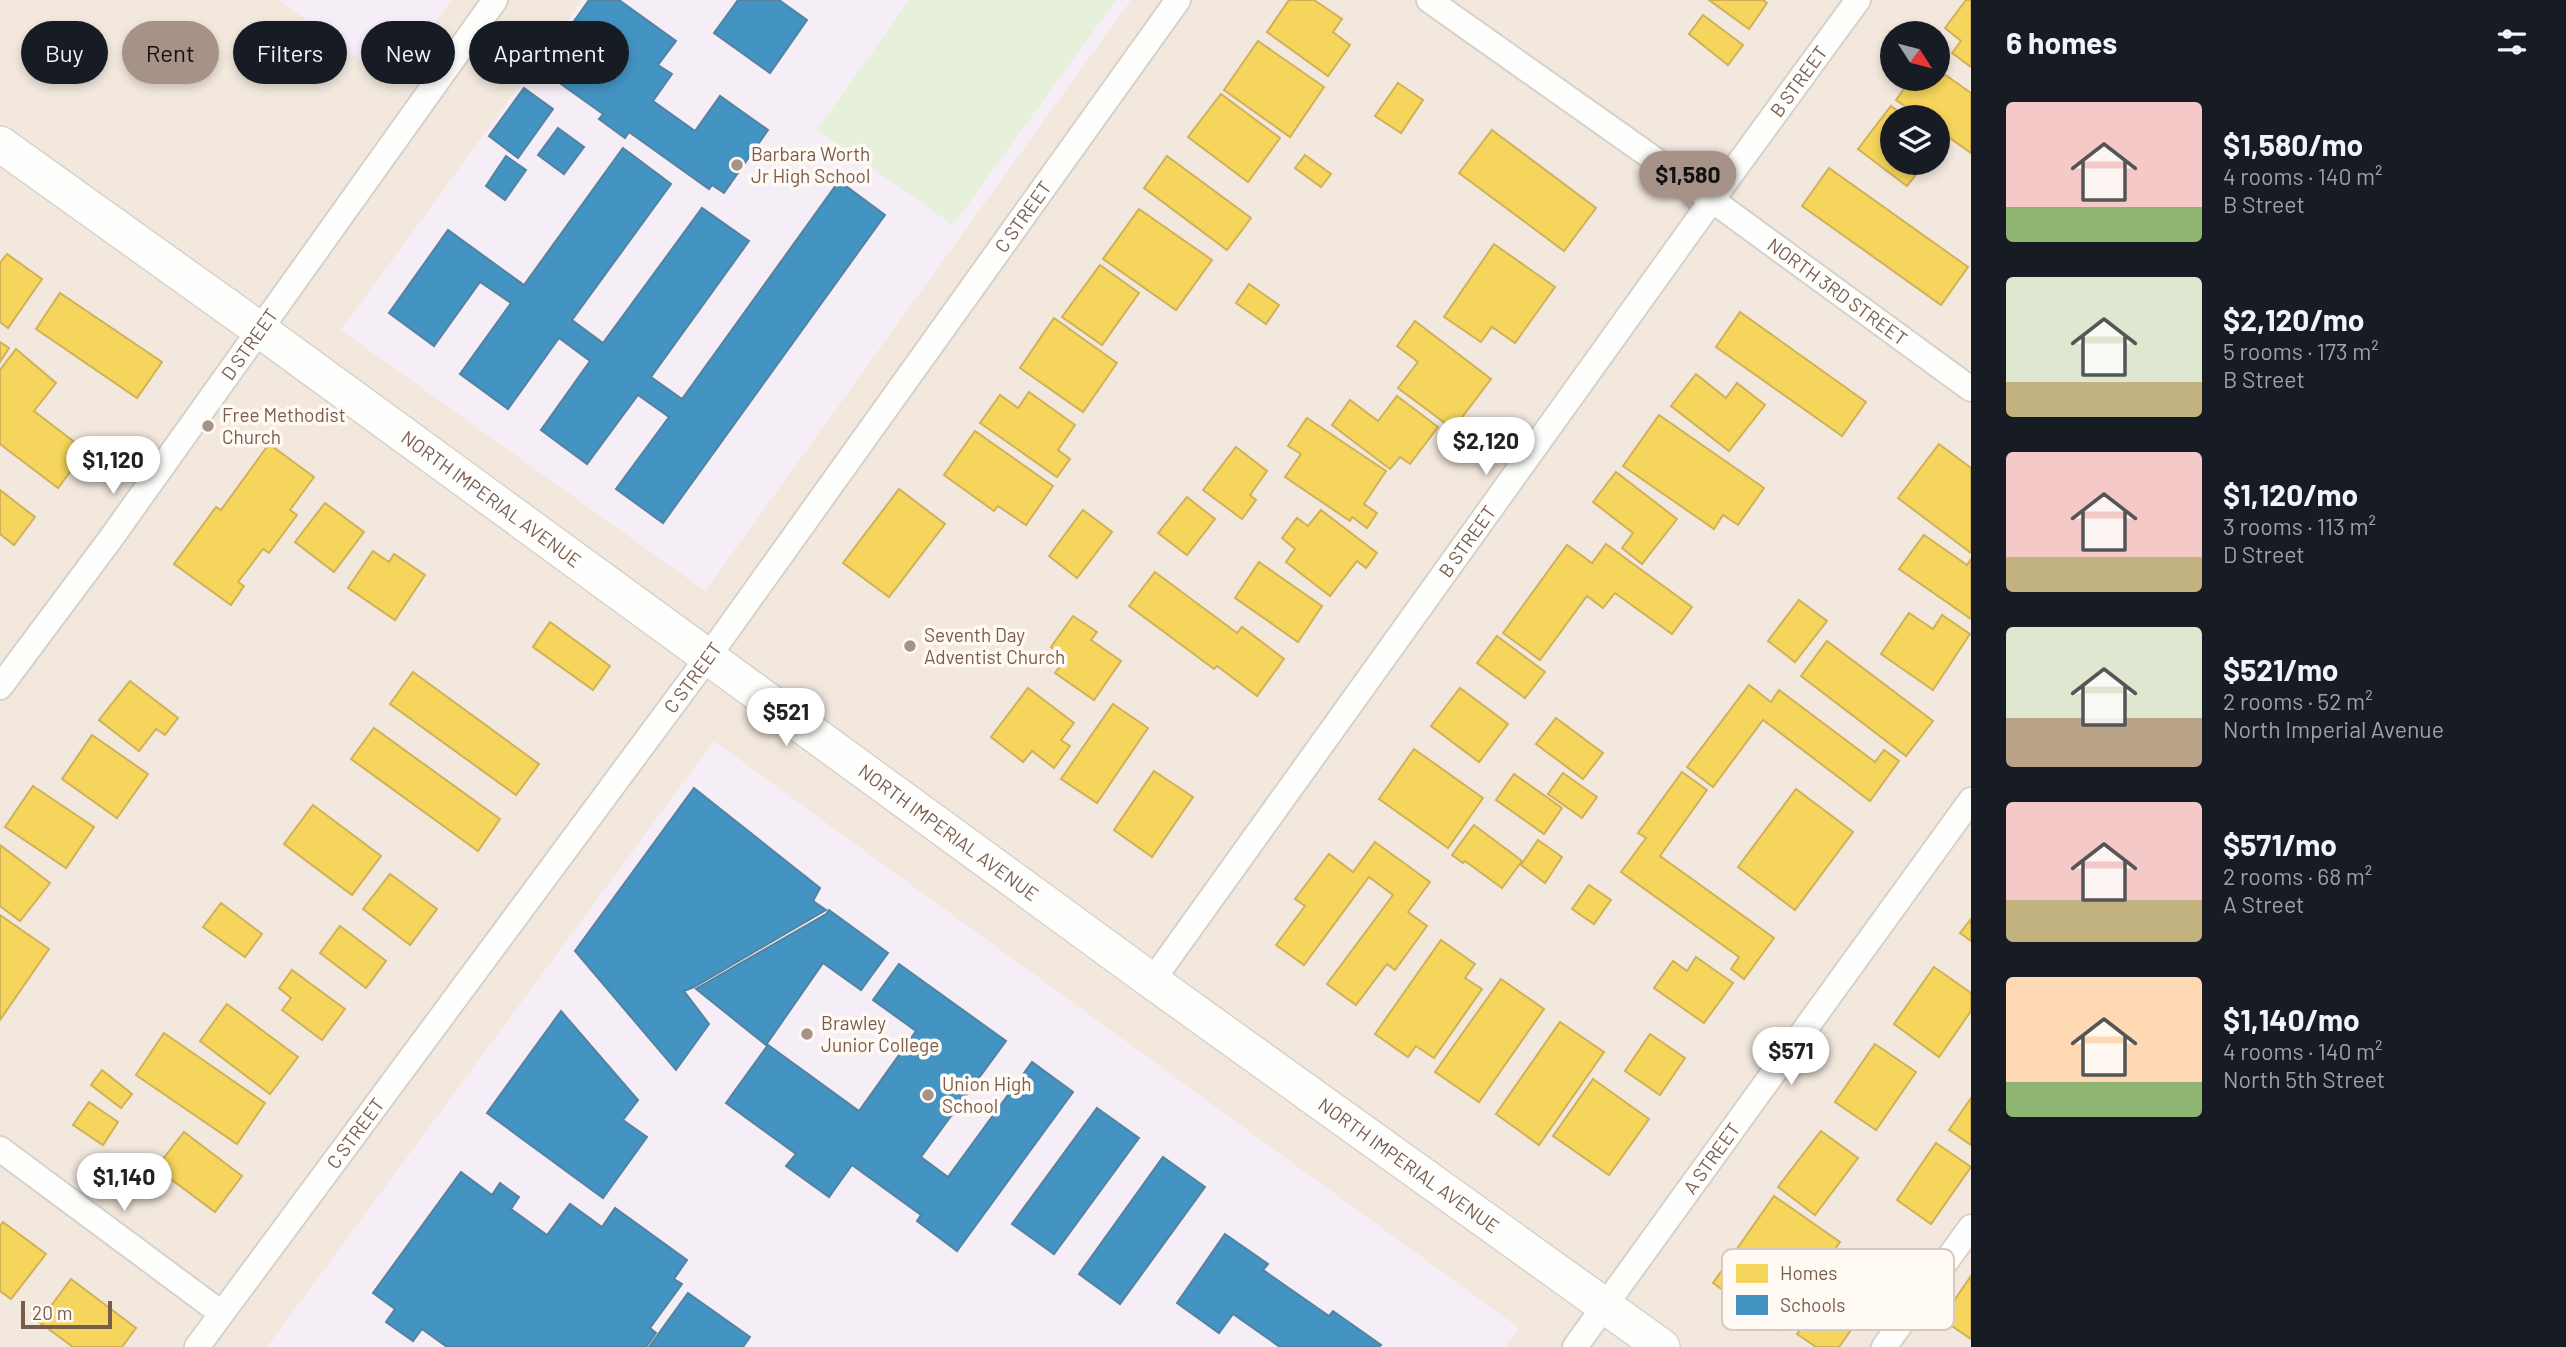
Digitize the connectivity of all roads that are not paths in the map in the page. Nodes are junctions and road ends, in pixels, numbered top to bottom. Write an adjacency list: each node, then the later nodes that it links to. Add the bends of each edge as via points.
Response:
1 (495, 0): 7 (street, D STREET)
2 (1178, 0): 9 (street, C STREET)
3 (1429, 0): 6 (street, NORTH 3RD STREET)
4 (1858, 0): 6 (street, B STREET)
5 (0, 144): 7 (street, NORTH IMPERIAL AVENUE)
6 (1712, 200): 8 (street, NORTH 3RD STREET); 12 (street, B STREET)
7 (260, 330): 9 (street, NORTH IMPERIAL AVENUE); 10 (street, D STREET)
8 (1971, 389)
9 (708, 657): 12 (street, NORTH IMPERIAL AVENUE); 17 (street, C STREET)
10 (0, 687)
11 (1971, 800): 16 (street, A STREET)
12 (1152, 981): 16 (street, NORTH IMPERIAL AVENUE)
13 (0, 1149): 17 (street)
14 (1971, 1227): 15 (street)
15 (1954, 1250)
16 (1605, 1305): 20 (street, A STREET); 21 (street, NORTH IMPERIAL AVENUE)
17 (221, 1313): 19 (street, C STREET)
18 (1896, 1330): 22 (street)
19 (197, 1347)
20 (1575, 1347)
21 (1662, 1347)
22 (1884, 1347)

